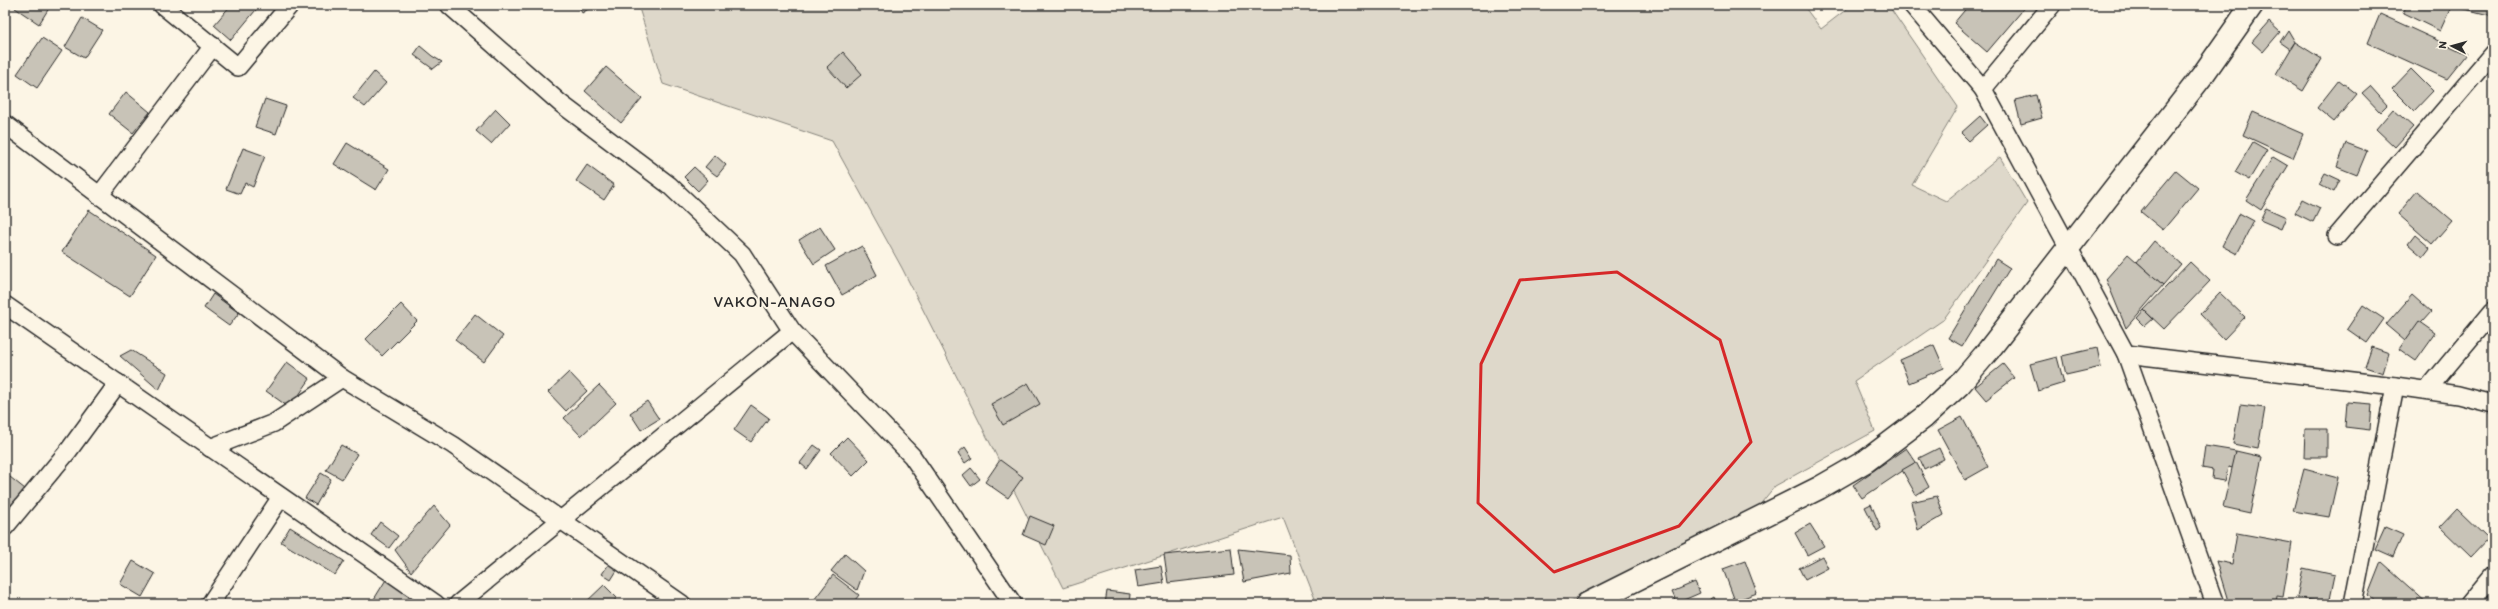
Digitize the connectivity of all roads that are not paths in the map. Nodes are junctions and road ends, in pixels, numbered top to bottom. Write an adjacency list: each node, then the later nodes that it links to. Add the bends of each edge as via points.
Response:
1 (162, 5): 7 (street)
2 (290, 5): 7 (street, via 238,67)
3 (449, 5): 16 (street, via 560,103 681,196 742,254)
4 (1912, 5): 9 (street)
5 (2052, 5): 9 (street)
6 (2252, 5): 13 (main road, via 2202,76)
7 (213, 46): 11 (street)
8 (2493, 53): 12 (street)
9 (1984, 89): 13 (street)
10 (5, 124): 11 (street)
11 (99, 196): 18 (street)
12 (2337, 236)
13 (2070, 246): 17 (street); 33 (main road, via 1959,385 1923,418 1866,461 1819,488)
14 (5, 304): 19 (street)
15 (2493, 311): 21 (street)
16 (792, 330): 25 (street); 32 (street, via 912,456)
17 (2126, 354): 20 (street); 34 (street)
18 (342, 378): 23 (street, via 274,423); 25 (street, via 453,445)
19 (118, 383): 23 (street); 26 (street, via 69,450)
20 (2395, 386): 21 (street); 35 (street)
21 (2427, 390): 22 (street)
22 (2493, 404)
23 (210, 448): 24 (street)
24 (282, 497): 28 (street); 29 (street)
25 (562, 519): 30 (street); 31 (street)
26 (5, 527)
27 (2493, 575): 36 (street)
28 (210, 604)
29 (436, 604)
30 (458, 604)
31 (682, 604)
32 (1012, 604)
33 (1587, 604)
34 (2215, 604)
35 (2353, 604)
36 (2469, 604)

